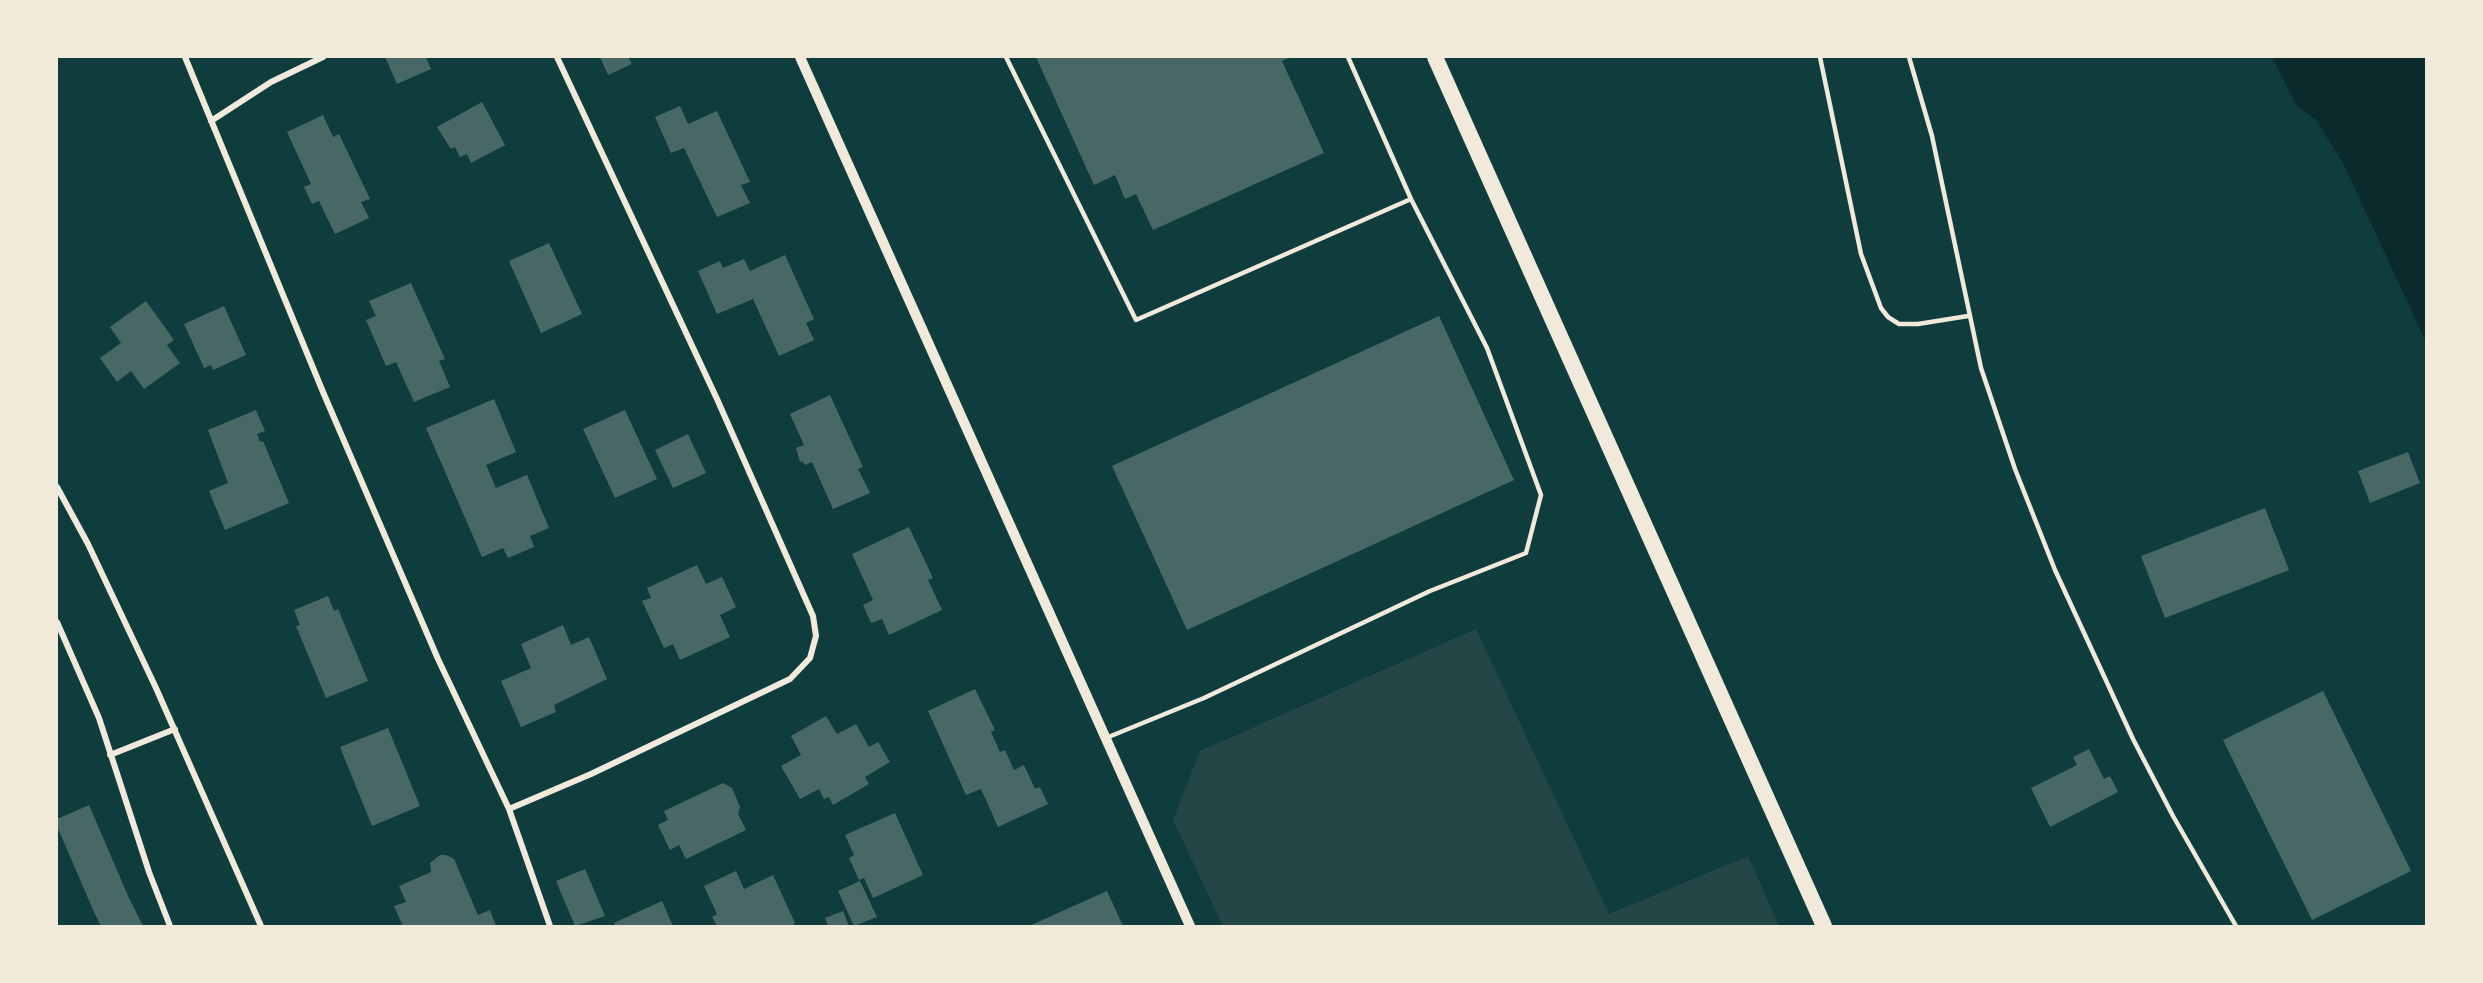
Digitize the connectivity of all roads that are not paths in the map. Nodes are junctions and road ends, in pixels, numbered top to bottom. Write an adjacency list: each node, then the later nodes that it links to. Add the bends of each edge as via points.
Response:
1 (185, 57): 10 (street)
2 (323, 57): 10 (street, via 272,82)
3 (557, 57): 18 (street, via 717,399 813,616 816,636 810,658 790,679)
4 (800, 57): 16 (street)
5 (1006, 57): 11 (lane, via 1136,320)
6 (1348, 57): 11 (lane)
7 (1435, 57): 23 (highway)
8 (1820, 57): 12 (lane, via 1861,254 1881,308 1899,324)
9 (1909, 57): 12 (lane, via 1932,136)
10 (211, 121): 18 (street, via 438,659)
11 (1411, 199): 16 (lane, via 1487,348 1541,495 1526,553 1430,591 1204,698)
12 (1968, 316): 24 (lane, via 2015,470 2064,590 2133,739)
13 (57, 487): 15 (street)
14 (57, 622): 17 (street, via 99,718)
15 (175, 729): 17 (street); 20 (street)
16 (1106, 738): 22 (street)
17 (110, 754): 19 (street)
18 (509, 809): 21 (street)
19 (170, 926)
20 (261, 926)
21 (550, 926)
22 (1190, 926)
23 (1824, 926)
24 (2236, 926)

